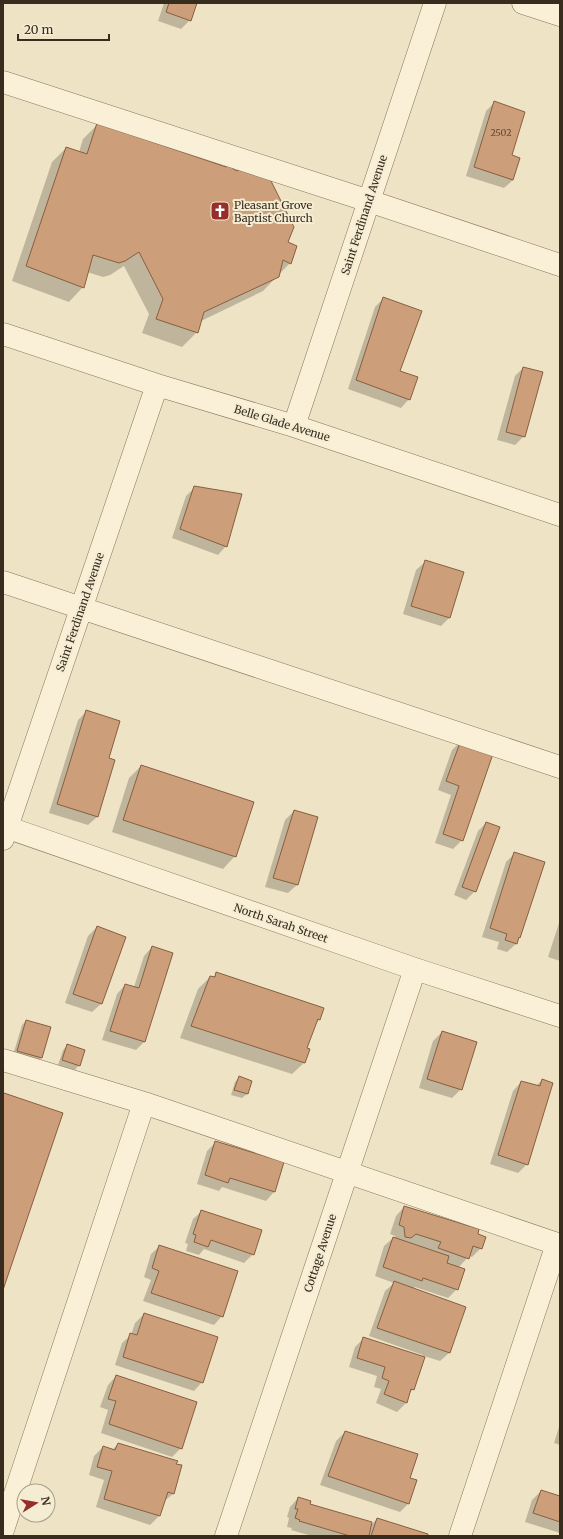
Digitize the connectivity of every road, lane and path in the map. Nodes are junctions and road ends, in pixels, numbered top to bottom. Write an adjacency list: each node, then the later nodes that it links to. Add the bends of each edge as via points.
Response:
1 (435, 3): 5 (street, Saint Ferdinand Avenue)
2 (523, 3): 3 (street)
3 (560, 15)
4 (3, 82): 5 (street)
5 (369, 201): 6 (street); 9 (street, Saint Ferdinand Avenue)
6 (560, 265)
7 (3, 334): 8 (street, Belle Glade Avenue)
8 (157, 385): 9 (street, Belle Glade Avenue); 12 (street, Saint Ferdinand Avenue)
9 (294, 426): 10 (street, Belle Glade Avenue)
10 (560, 515)
11 (3, 582): 12 (street)
12 (81, 608): 13 (street); 14 (street, Saint Ferdinand Avenue)
13 (560, 767)
14 (4, 831): 15 (street, North Sarah Street)
15 (415, 970): 16 (street, North Sarah Street); 19 (street, Cottage Avenue)
16 (560, 1016)
17 (3, 1060): 18 (street)
18 (144, 1103): 19 (street); 21 (street)
19 (347, 1172): 20 (street); 22 (street, Cottage Avenue)
20 (558, 1244): 23 (street)
21 (3, 1530)
22 (226, 1536)
23 (460, 1536)

